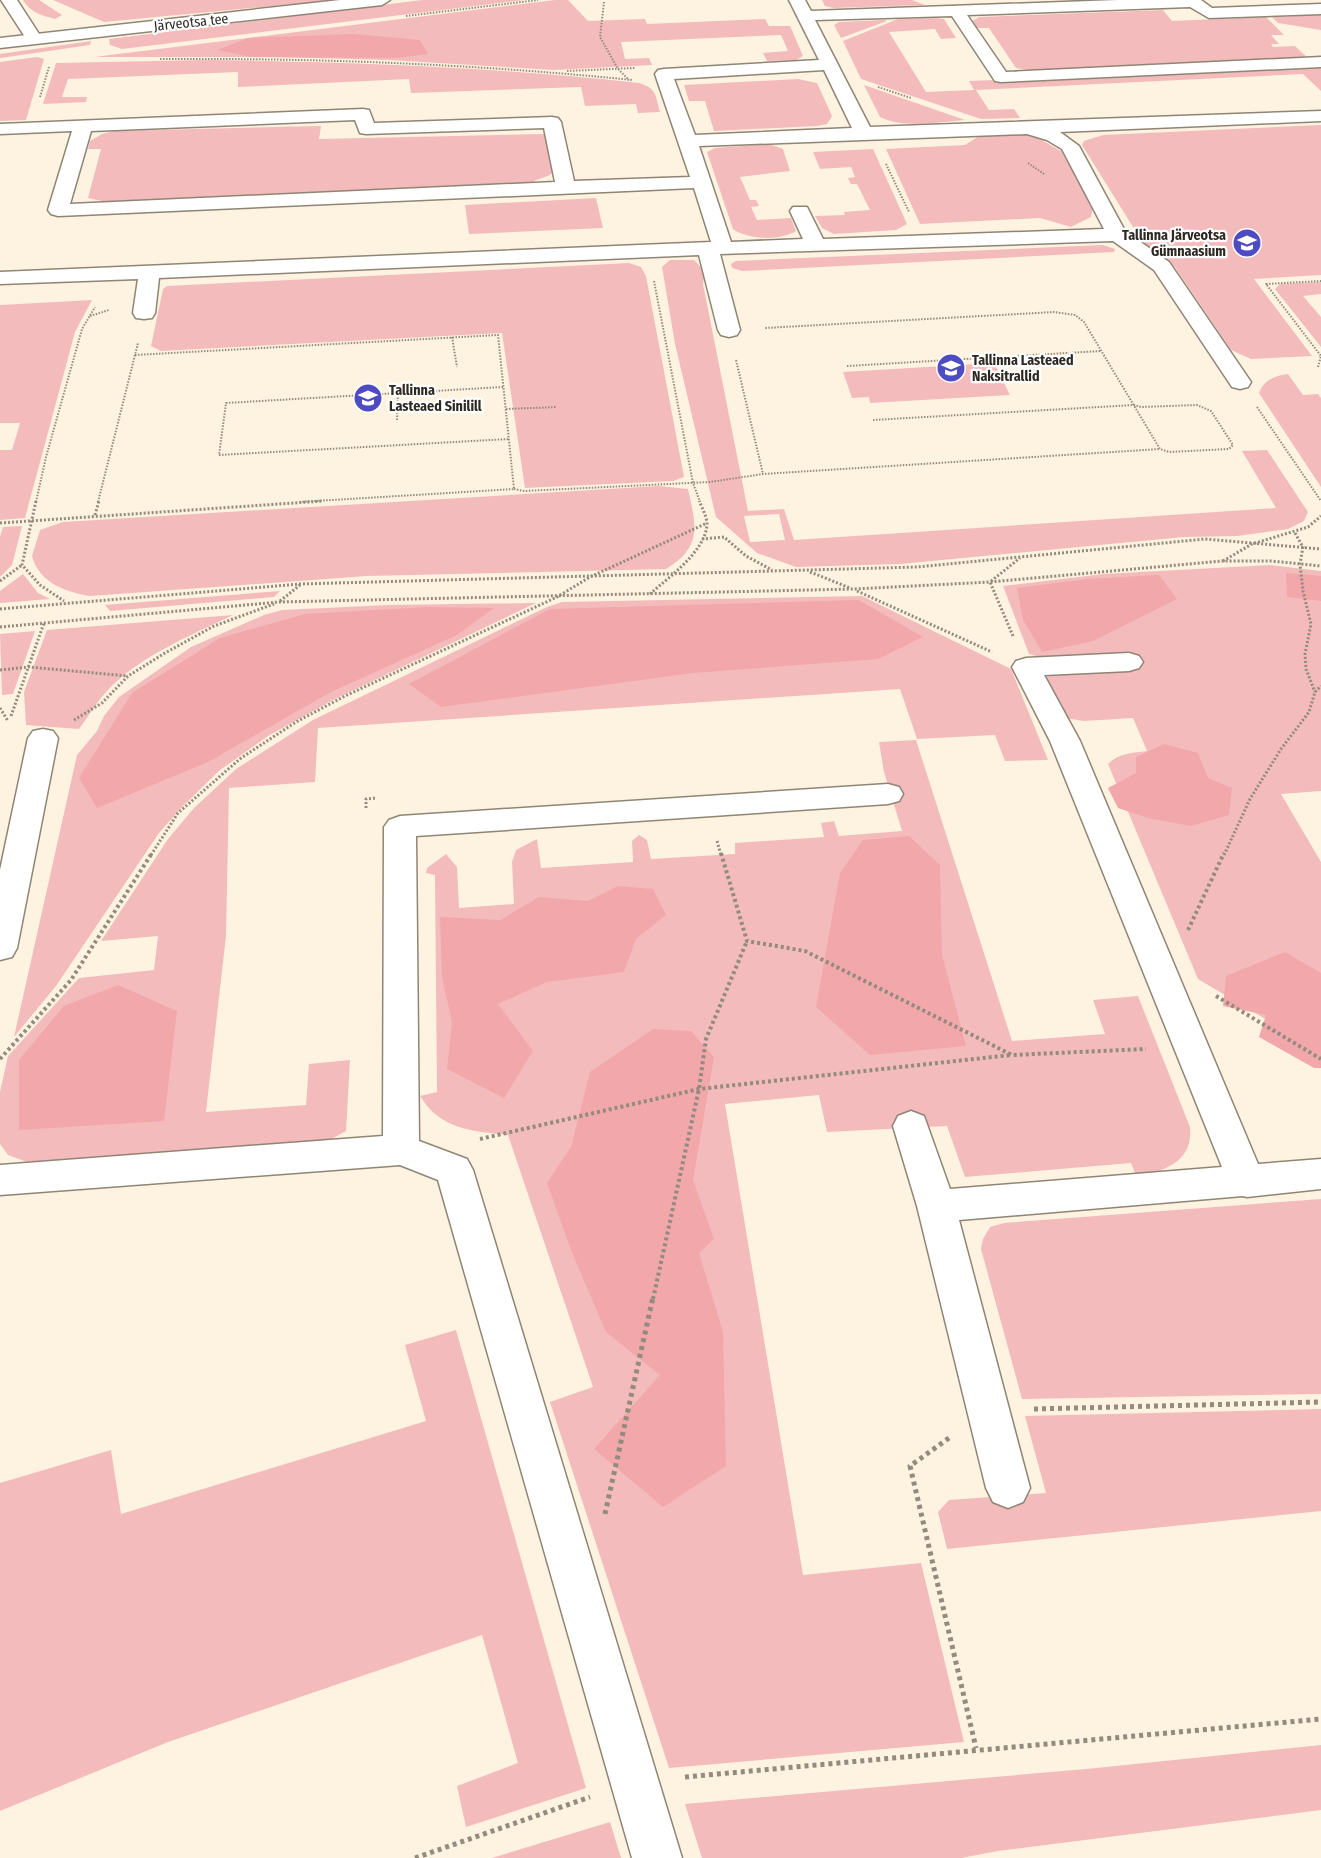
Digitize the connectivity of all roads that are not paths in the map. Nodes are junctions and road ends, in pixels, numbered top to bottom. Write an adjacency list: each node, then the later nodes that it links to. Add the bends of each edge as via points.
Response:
1 (8, 0): 6 (street); 7 (street)
2 (382, 0): 7 (street, Järveotsa tee)
3 (802, 8): 5 (street); 10 (street)
4 (1321, 9): 5 (street, via 1209,13 1193,2)
5 (956, 10): 9 (street, via 1001,76)
6 (0, 12)
7 (33, 37): 8 (street, Järveotsa tee)
8 (0, 42)
9 (1321, 62)
10 (829, 65): 15 (street); 16 (street, via 664,74)
11 (1321, 116): 14 (street)
12 (83, 126): 13 (street); 18 (street, via 363,114 366,129 552,122); 18 (street, via 58,210)
13 (0, 129)
14 (1022, 129): 15 (street); 20 (street, via 1053,136 1070,146)
15 (868, 133): 16 (street)
16 (688, 141): 17 (street)
17 (701, 182): 18 (street); 22 (street)
18 (566, 187)
19 (800, 211): 21 (street)
20 (1113, 227): 21 (street, via 923,242); 27 (street, via 1162,266)
21 (815, 244): 22 (street)
22 (716, 248): 23 (street); 26 (street)
23 (149, 273): 24 (street); 25 (street)
24 (0, 278)
25 (144, 313)
26 (729, 330)
27 (1240, 382)
28 (1129, 662): 36 (street, via 1026,667 1065,741)
29 (43, 738): 31 (street)
30 (888, 794): 33 (street, via 400,827)
31 (0, 948)
32 (911, 1125): 37 (street)
33 (401, 1150): 35 (street); 39 (street, via 454,1170)
34 (1321, 1174): 36 (street)
35 (0, 1180)
36 (1246, 1182): 37 (street)
37 (936, 1206): 38 (street)
38 (1008, 1488)
39 (657, 1858)

